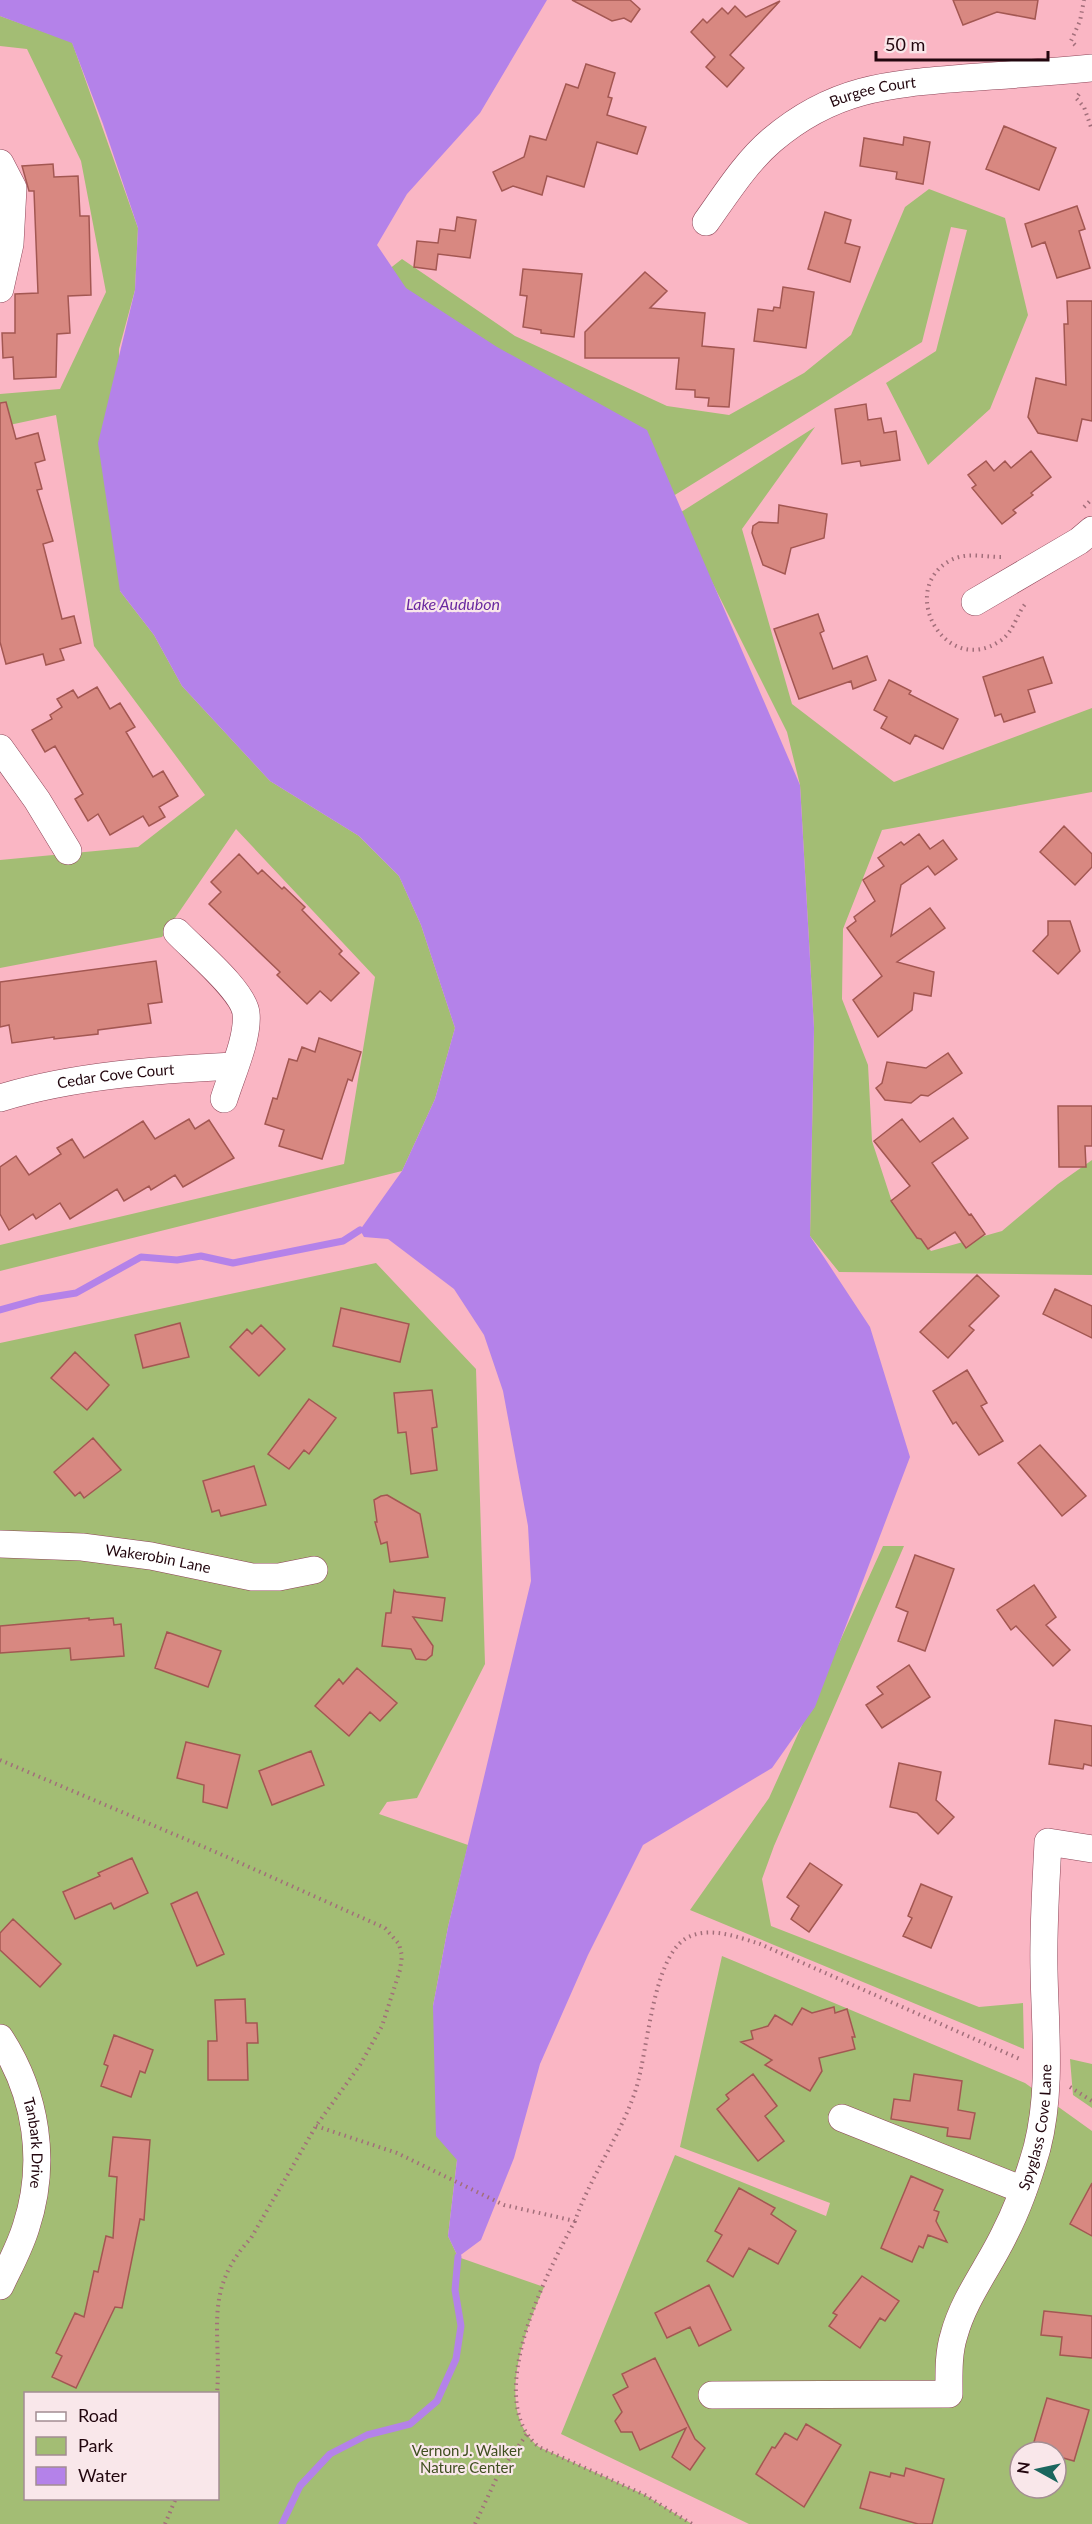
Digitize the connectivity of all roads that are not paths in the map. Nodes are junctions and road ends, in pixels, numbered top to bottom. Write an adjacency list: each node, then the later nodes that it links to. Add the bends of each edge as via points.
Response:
1 (1085, 69): 3 (street, Burgee Court, via 899,83 862,90 830,102 797,120 770,142 738,177)
2 (0, 163): 4 (street, via 13,188 10,244)
3 (706, 222)
4 (0, 289)
5 (1092, 530): 6 (street)
6 (975, 602)
7 (0, 747): 8 (street)
8 (68, 851)
9 (177, 932): 10 (street, via 243,1002 246,1025)
10 (234, 1066): 11 (street, Cedar Cove Court, via 76,1080); 12 (street)
11 (0, 1098)
12 (224, 1099)
13 (0, 1544): 14 (street, Wakerobin Lane, via 82,1547 151,1556 252,1577 279,1577)
14 (314, 1570)
15 (1092, 1849): 18 (street, Spyglass Cove Lane, via 1047,1842 1045,2100 1037,2146)
16 (0, 2038): 19 (street, Tanbark Drive, via 27,2091 38,2159 26,2229)
17 (842, 2118): 18 (street)
18 (1023, 2190): 20 (street, Spyglass Cove Lane, via 1006,2233 957,2326 949,2394)
19 (0, 2286)
20 (712, 2395)

